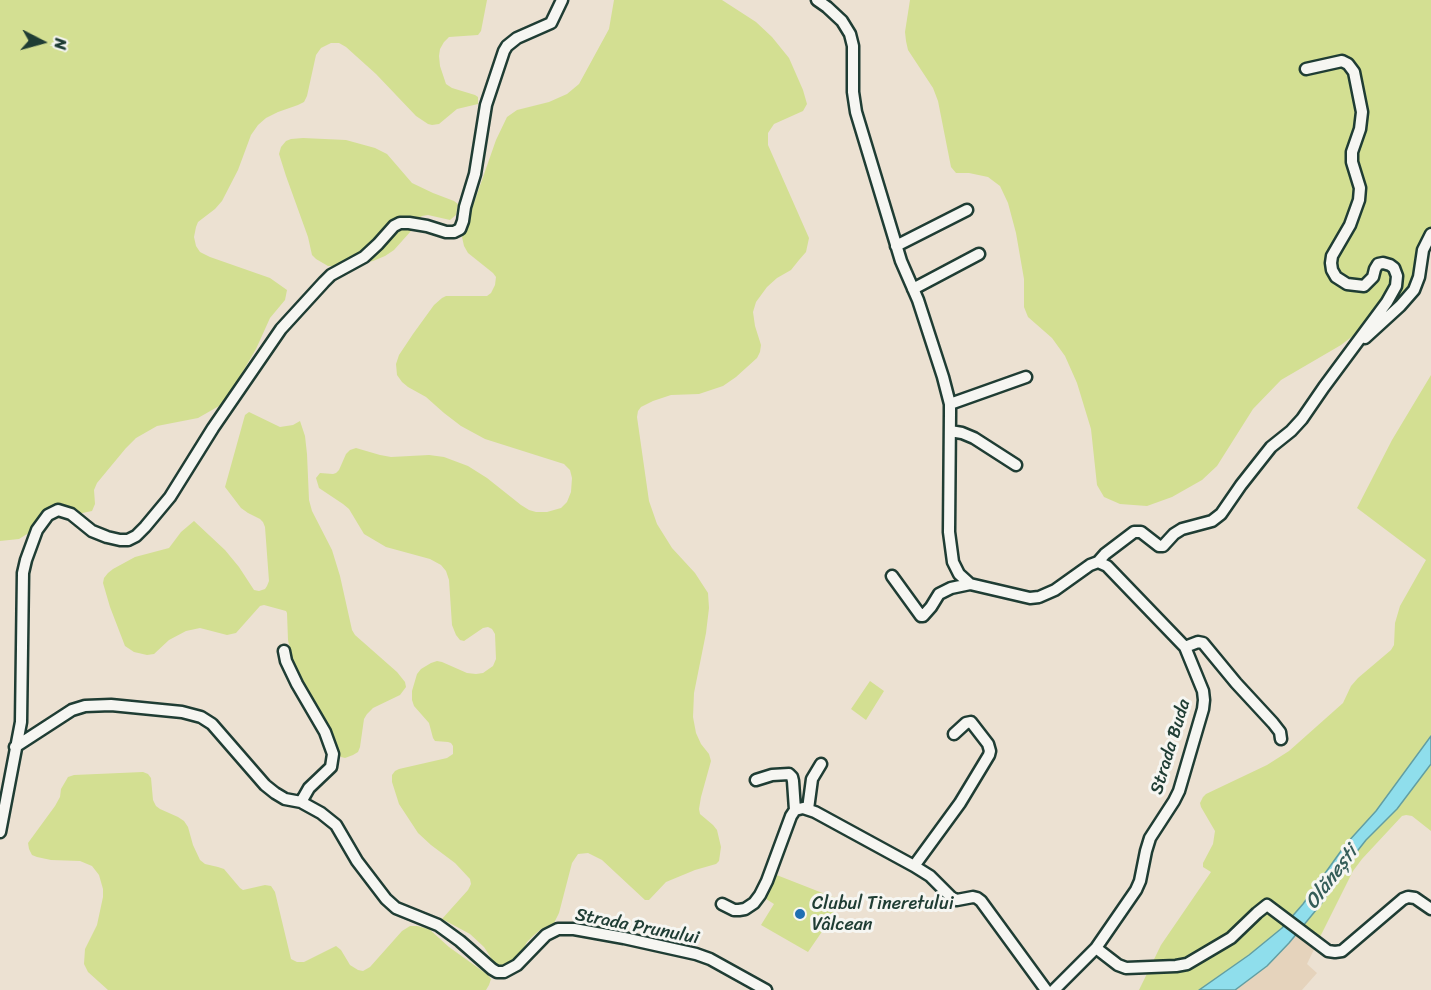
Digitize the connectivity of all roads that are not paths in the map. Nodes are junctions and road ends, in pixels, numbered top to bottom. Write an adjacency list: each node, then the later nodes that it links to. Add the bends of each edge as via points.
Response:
1 (562, 0): 21 (street, via 551,23 517,38 504,51 486,105 475,174 460,229 446,232 400,223 364,257 319,286 281,329 170,497 136,536 128,540 107,537 63,511 48,515 32,541 24,573 21,722)
2 (817, 0): 6 (street, via 842,21 852,40 856,112)
3 (1306, 69): 9 (street, via 1341,61 1348,64 1354,72 1362,112 1352,152 1359,200 1332,256 1332,270 1336,278 1356,286 1368,283 1378,264 1390,265 1398,276 1387,302)
4 (967, 210): 6 (street)
5 (1431, 234): 9 (street, via 1423,250 1414,290)
6 (896, 246): 8 (street)
7 (979, 254): 8 (street)
8 (913, 289): 11 (street, via 935,347)
9 (1346, 357): 14 (street, via 1302,419 1271,447 1221,514 1174,534 1163,546 1141,532 1134,532)
10 (1026, 377): 11 (street)
11 (950, 404): 12 (street)
12 (950, 431): 13 (street, via 974,438); 16 (street, via 950,543 956,570)
13 (1016, 465)
14 (1098, 562): 16 (street, via 1039,597); 17 (street, Strada Buda, via 1107,566)
15 (892, 576): 16 (street, via 921,616 939,594)
16 (970, 584)
17 (1185, 647): 20 (street, via 1203,643 1273,723); 31 (street, Strada Buda, via 1204,700 1179,792 1150,838 1136,890)
18 (284, 651): 24 (street, via 333,754 331,767 309,788)
19 (954, 734): 28 (street, via 971,722 988,744 989,755)
20 (1281, 739)
21 (15, 747): 24 (street, Strada Prunului, via 72,710 85,706 182,712 212,724 275,794); 27 (street)
22 (821, 764): 25 (street, via 812,779)
23 (756, 780): 26 (street, via 789,774)
24 (301, 802): 32 (street, Strada Prunului, via 336,825 386,900 444,929 497,972 517,965 546,934 574,929 696,954)
25 (808, 809): 26 (street); 28 (street)
26 (795, 810): 29 (street, via 754,903 734,910)
27 (0, 832)
28 (914, 866): 33 (street, via 952,898 973,897 981,901)
29 (722, 904)
30 (1431, 909): 31 (street, via 1414,898 1402,899 1342,951 1335,952 1328,951 1267,905 1231,938 1187,964 1126,968)
31 (1096, 948): 34 (street, Strada Buda)
32 (766, 990)
33 (1046, 990)
34 (1054, 990)

